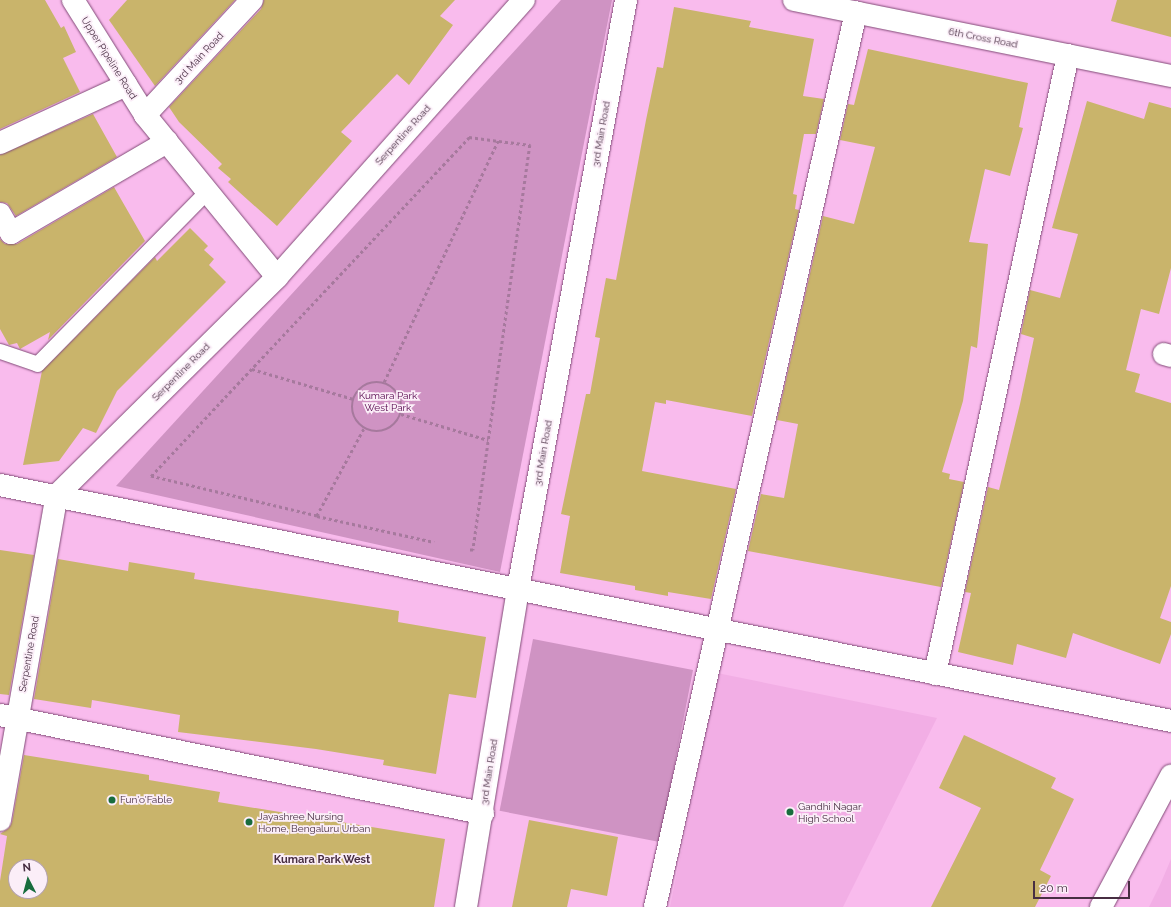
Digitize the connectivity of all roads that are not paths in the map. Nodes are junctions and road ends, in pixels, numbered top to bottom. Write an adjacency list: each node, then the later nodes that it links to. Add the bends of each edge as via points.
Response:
1 (73, 0): 9 (street, Upper Pipeline Road)
2 (252, 0): 10 (street, 3rd Main Road)
3 (524, 0): 15 (street, Serpentine Road)
4 (626, 0): 19 (street, 3rd Main Road)
5 (794, 0): 6 (street, 6th Cross Road)
6 (856, 12): 7 (street, 6th Cross Road); 20 (street)
7 (1068, 55): 8 (street, 6th Cross Road); 21 (street)
8 (1171, 76)
9 (126, 85): 10 (street, Upper Pipeline Road); 12 (street)
10 (145, 115): 11 (street, Upper Pipeline Road)
11 (167, 142): 13 (street, Upper Pipeline Road); 14 (street, via 11,233)
12 (0, 143)
13 (207, 191): 15 (street, Upper Pipeline Road); 16 (lane, via 37,364)
14 (0, 214)
15 (277, 277): 18 (street, Serpentine Road)
16 (0, 351)
17 (0, 485): 18 (street)
18 (57, 495): 19 (street); 22 (street, Serpentine Road)
19 (518, 589): 20 (street); 25 (street, 3rd Main Road)
20 (719, 630): 21 (street); 28 (street)
21 (934, 674): 23 (street)
22 (9, 716): 25 (street); 26 (street, Serpentine Road)
23 (1171, 721)
24 (1171, 776): 29 (street)
25 (483, 814): 27 (street, 3rd Main Road)
26 (0, 820)
27 (466, 907)
28 (655, 907)
29 (1101, 907)

